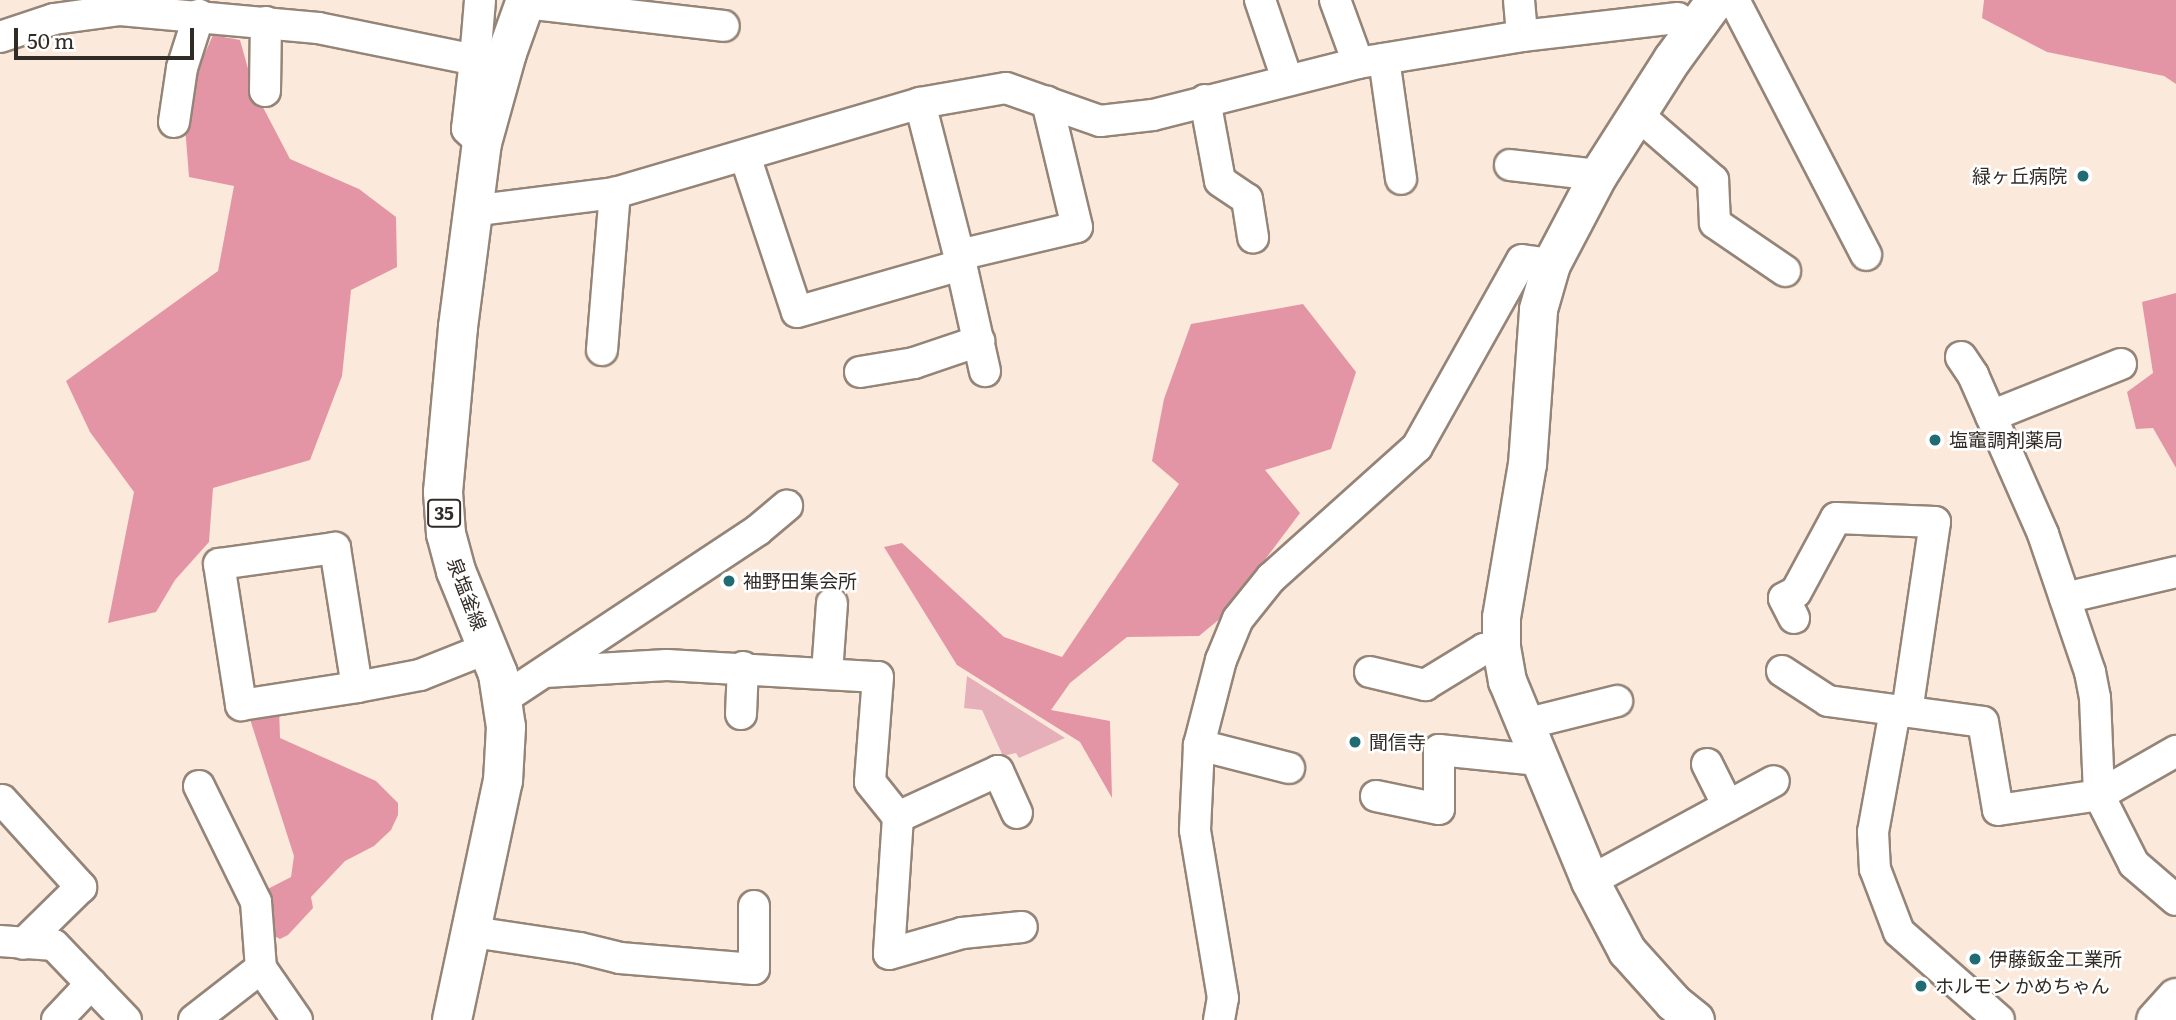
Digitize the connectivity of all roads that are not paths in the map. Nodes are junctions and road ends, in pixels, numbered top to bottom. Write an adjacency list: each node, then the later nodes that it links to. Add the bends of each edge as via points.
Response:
1 (480, 0): 13 (street)
2 (1260, 0): 15 (street)
3 (1335, 0): 14 (street)
4 (1518, 0): 11 (street)
5 (1734, 0): 30 (street)
6 (526, 1): 10 (street); 22 (main road, 泉塩釜線 / 35)
7 (1691, 10): 11 (street); 20 (street)
8 (199, 15): 9 (street); 12 (street, via 120,10 54,19); 21 (street, via 182,68)
9 (266, 22): 13 (street, via 318,27); 16 (street)
10 (724, 26)
11 (1522, 36): 14 (street)
12 (0, 37)
13 (475, 60): 22 (street, via 467,129)
14 (1371, 61): 15 (street); 26 (street)
15 (1286, 79): 17 (street)
16 (265, 91)
17 (1205, 100): 18 (street, via 1153,115 1100,121); 29 (street, via 1220,181 1247,199)
18 (1047, 102): 19 (street, via 1006,88); 31 (street, via 1077,227)
19 (920, 103): 23 (street); 31 (street)
20 (1637, 114): 25 (street); 33 (street, via 1713,180 1715,223)
21 (174, 122)
22 (482, 143): 28 (main road, 泉塩釜線 / 35)
23 (745, 156): 27 (street); 31 (street, via 797,312)
24 (1510, 165): 25 (street)
25 (1598, 175): 32 (street)
26 (1401, 179)
27 (615, 192): 28 (street); 35 (street)
28 (471, 211): 47 (main road, 泉塩釜線 / 35, via 443,492 446,534 456,571)
29 (1253, 238)
30 (1866, 255)
31 (960, 260): 34 (street)
32 (1551, 264): 46 (street, via 1538,309 1527,464 1501,617); 59 (street, via 1522,260 1417,447 1271,578 1238,619 1221,660)
33 (1785, 271)
34 (979, 341): 38 (street); 39 (street, via 914,363)
35 (602, 350)
36 (1961, 357): 40 (street)
37 (2121, 364): 40 (street)
38 (985, 370)
39 (860, 372)
40 (1991, 416): 43 (street, via 2043,534)
41 (787, 506): 50 (street)
42 (2176, 572): 43 (street)
43 (2065, 598): 66 (street, via 2095,698)
44 (1785, 601): 56 (street, via 1796,592 1836,518 1935,522)
45 (832, 603): 52 (street)
46 (1501, 647): 51 (street, via 1484,649 1425,685); 58 (street, via 1507,681)
47 (488, 648): 53 (street, via 420,674); 54 (main road, 泉塩釜線 / 35)
48 (743, 667): 50 (street, via 667,665); 52 (street); 57 (street)
49 (1782, 671): 56 (street, via 1828,701)
50 (545, 672): 54 (street)
51 (1370, 672)
52 (827, 673): 71 (street, via 878,677 870,782)
53 (357, 687): 53 (street, via 335,548 219,564 241,705)
54 (503, 699): 76 (main road, 泉塩釜線 / 35, via 503,780)
55 (1617, 701): 58 (street)
56 (1901, 712): 66 (street, via 1983,722 1998,810); 88 (street, via 1872,832 1875,869 1899,932)
57 (741, 714)
58 (1525, 724): 61 (street)
59 (1199, 745): 63 (street); 86 (street, via 1195,830 1223,998)
60 (2176, 751): 66 (street)
61 (1538, 760): 67 (street, via 1438,750 1439,809); 72 (street)
62 (1707, 764): 69 (street)
63 (1289, 768)
64 (1774, 780): 69 (street)
65 (199, 786): 78 (street, via 256,902)
66 (2099, 795): 73 (street, via 2134,864)
67 (1376, 796)
68 (2, 800): 77 (street, via 81,887)
69 (1728, 806): 72 (street)
70 (1017, 813): 71 (street, via 998,771)
71 (898, 817): 75 (street, via 889,954 962,933)
72 (1590, 881): 87 (street, via 1627,951)
73 (2176, 900)
74 (754, 906): 76 (street, via 754,969 620,958)
75 (1022, 927)
76 (473, 932): 85 (main road, 泉塩釜線 / 35)
77 (11, 942): 79 (street, via 54,945)
78 (261, 968): 83 (street); 84 (street)
79 (91, 984): 81 (street); 82 (street)
80 (2176, 997): 89 (street)
81 (57, 1020)
82 (126, 1020)
83 (194, 1020)
84 (297, 1020)
85 (452, 1020)
86 (1219, 1020)
87 (1695, 1020)
88 (1999, 1020)
89 (2155, 1020)

